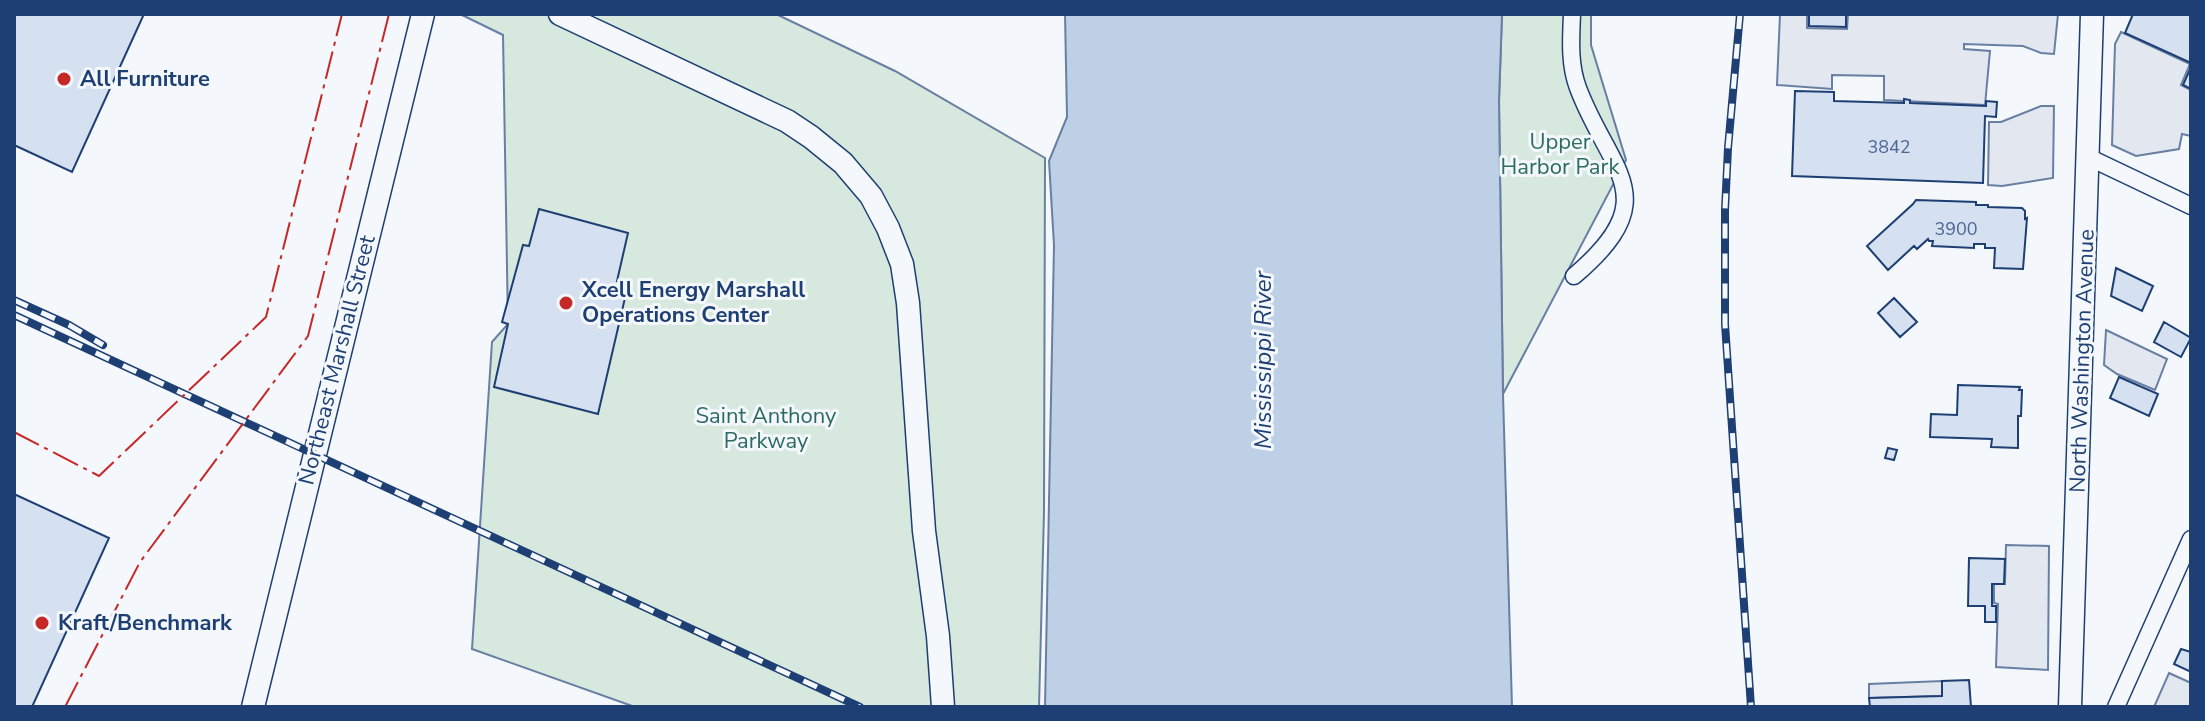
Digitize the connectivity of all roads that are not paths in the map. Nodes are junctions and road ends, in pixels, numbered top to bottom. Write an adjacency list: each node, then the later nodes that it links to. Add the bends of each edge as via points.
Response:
1 (423, 14): 9 (street, Northeast Marshall Street)
2 (560, 14): 10 (street, via 787,121 843,163 877,206 902,264 906,290)
3 (1572, 14): 7 (street, via 1571,54 1578,88 1624,181 1624,210 1616,231)
4 (2092, 14): 5 (street, North Washington Avenue)
5 (2088, 157): 6 (street); 11 (street, North Washington Avenue)
6 (2191, 206)
7 (1574, 276)
8 (2191, 539): 12 (street)
9 (253, 707)
10 (943, 707)
11 (2070, 707)
12 (2116, 707)

